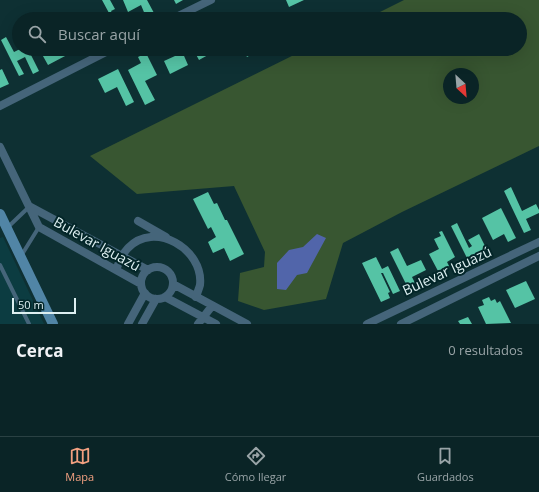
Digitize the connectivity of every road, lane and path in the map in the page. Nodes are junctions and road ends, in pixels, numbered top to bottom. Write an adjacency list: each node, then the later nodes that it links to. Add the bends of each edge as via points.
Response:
1 (211, 0): 2 (street)
2 (186, 12)
3 (98, 56): 4 (street)
4 (0, 106)
5 (0, 147): 6 (street, Bulevar Iguazú)
6 (29, 206): 9 (street, Bulevar Iguazú); 10 (lane); 14 (street, Bulevar Iguazú)
7 (0, 214): 10 (main road)
8 (138, 221): 12 (street)
9 (39, 227): 13 (lane); 18 (street, Bulevar Iguazú)
10 (7, 228): 13 (main road)
11 (539, 242): 17 (street, Bulevar Iguazú)
12 (177, 243): 14 (street, via 157,237 146,238 132,244); 25 (street, via 193,258 198,270 200,285)
13 (20, 256): 30 (main road)
14 (122, 256): 18 (street); 19 (street, Bulevar Iguazú)
15 (539, 256): 20 (street, Bulevar Iguazú)
16 (0, 265): 29 (lane)
17 (491, 265): 20 (street); 36 (street, Bulevar Iguazú)
18 (116, 270): 21 (street, Bulevar Iguazú)
19 (148, 270): 21 (street); 22 (street, via 158,268 167,271)
20 (497, 277): 37 (street, Bulevar Iguazú)
21 (141, 284): 23 (street)
22 (173, 284): 24 (street); 25 (street)
23 (145, 293): 26 (street); 31 (street)
24 (165, 297): 26 (street); 28 (street)
25 (196, 297): 27 (street)
26 (156, 299): 32 (street)
27 (212, 306): 28 (street); 35 (street)
28 (204, 317): 33 (street); 34 (street)
29 (29, 324)
30 (53, 324)
31 (128, 324)
32 (142, 324)
33 (198, 324)
34 (216, 324)
35 (247, 324)
36 (367, 324)
37 (401, 324)

